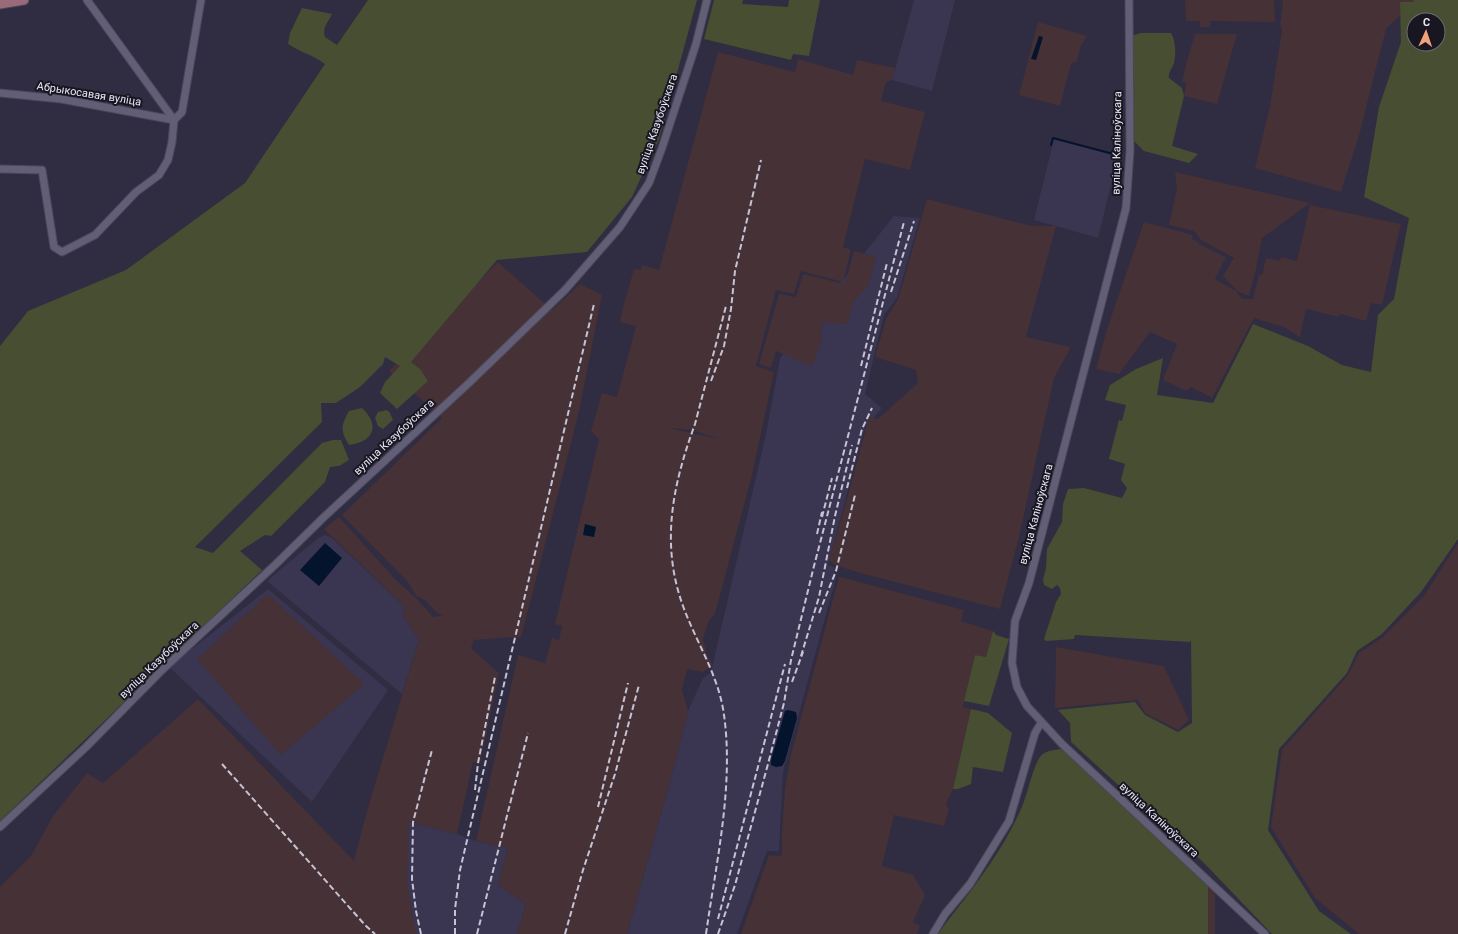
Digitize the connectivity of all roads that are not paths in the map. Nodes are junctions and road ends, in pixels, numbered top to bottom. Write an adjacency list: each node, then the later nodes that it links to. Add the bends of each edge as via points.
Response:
1 (24, 0): 6 (main road)
2 (87, 0): 8 (street)
3 (201, 0): 8 (street, via 182,112)
4 (707, 0): 11 (street, вуліца Казубоўскага, via 696,44 649,183 620,227 548,307 160,672 86,747)
5 (1129, 0): 10 (street, вуліца Каліноўскага, via 1130,151 1126,208 1029,583 1015,621 1012,662 1014,680 1020,696)
6 (0, 4)
7 (0, 93): 8 (street, Абрыкосавая вуліца, via 61,99)
8 (174, 120): 9 (street, via 168,160 159,175 136,192 95,235 62,252 54,247 42,170)
9 (0, 169)
10 (1041, 723): 12 (street, via 1035,733 1009,821 970,884 945,914); 13 (street, вуліца Каліноўскага)
11 (0, 827)
12 (933, 934)
13 (1265, 934)

